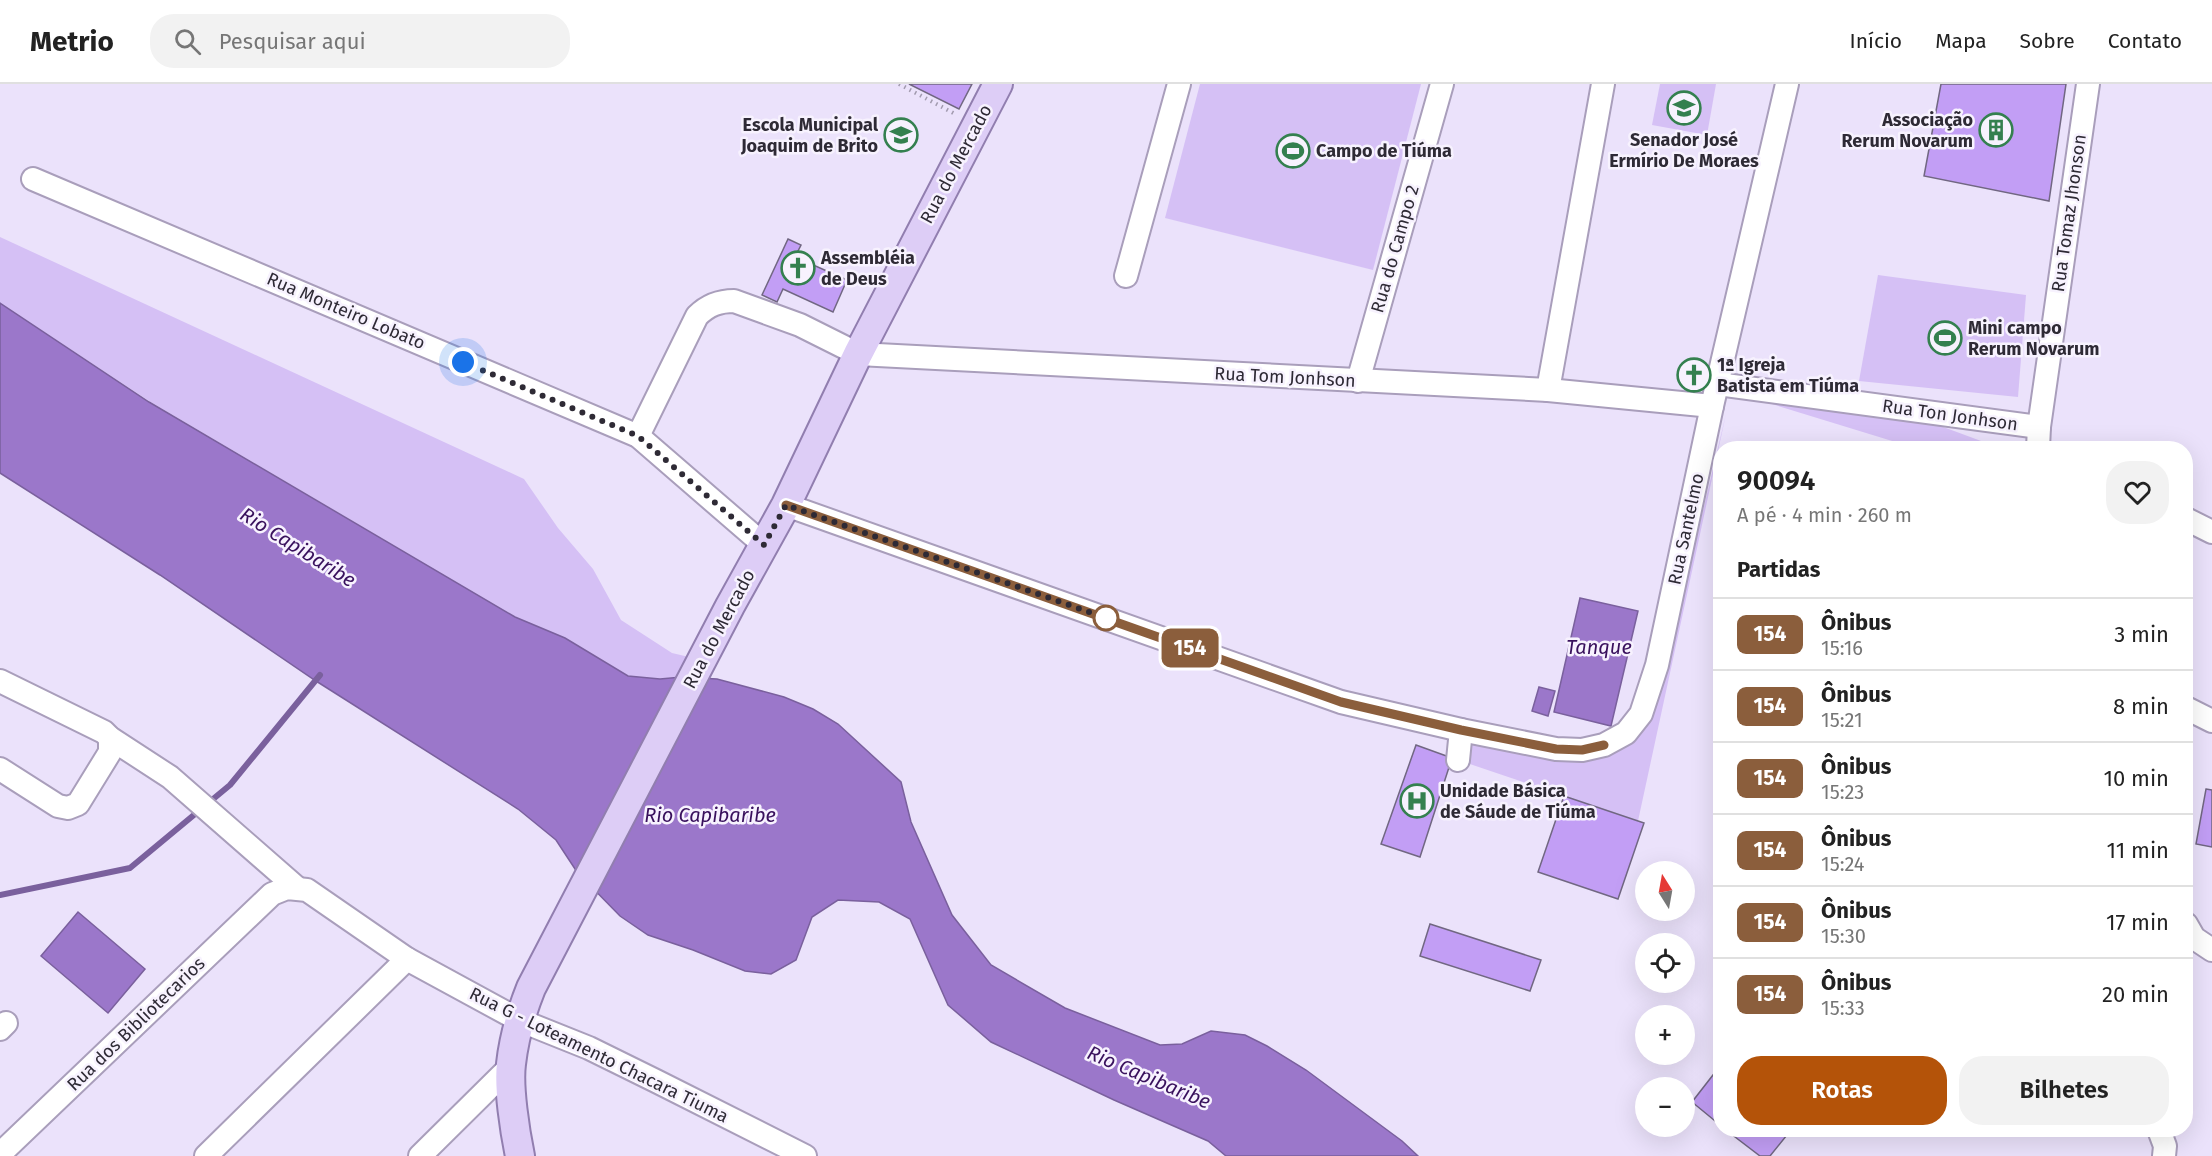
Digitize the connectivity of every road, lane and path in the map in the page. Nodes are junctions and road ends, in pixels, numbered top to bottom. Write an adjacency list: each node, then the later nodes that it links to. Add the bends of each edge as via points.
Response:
1 (899, 84): 8 (path)
2 (998, 84): 8 (main road, Rua do Mercado)
3 (1179, 84): 10 (street)
4 (1442, 84): 12 (street, Rua do Campo 2)
5 (1603, 84): 14 (street)
6 (1787, 84): 13 (street, Rua Santelmo)
7 (2088, 84): 17 (street, Rua Tomaz Jhonson)
8 (977, 125): 11 (main road, Rua do Mercado)
9 (33, 179): 16 (street, Rua Monteiro Lobato)
10 (1126, 276)
11 (858, 354): 12 (street, Rua Tom Jonhson); 16 (street, via 800,325 734,301 723,301 697,316); 18 (main road, Rua do Mercado)
12 (1358, 381): 14 (street, Rua Tom Jonhson)
13 (1718, 384): 15 (street, Rua Santelmo); 17 (street, Rua Ton Jonhson)
14 (1548, 390): 15 (street, Rua Tom Jonhson)
15 (1712, 405): 25 (street, Rua Santelmo, via 1657,665 1641,714 1626,733 1604,745 1582,750 1556,749)
16 (638, 436): 21 (street, Rua Monteiro Lobato)
17 (2038, 438)
18 (786, 505): 21 (main road, Rua do Mercado); 25 (street, via 1341,702)
19 (2193, 522): 20 (street)
20 (2212, 532)
21 (764, 545): 33 (main road, Rua do Mercado, via 531,988)
22 (0, 681): 26 (street, Rua G - Loteamento Chacara Tiuma)
23 (2193, 712): 24 (street)
24 (2212, 721)
25 (1461, 730): 27 (street)
26 (110, 738): 28 (street, via 110,752 78,804 68,808 58,806); 29 (street, Rua G - Loteamento Chacara Tiuma, via 170,777)
27 (1458, 760)
28 (0, 769)
29 (297, 888): 32 (street, Rua G - Loteamento Chacara Tiuma, via 319,898); 36 (street, Rua dos Bibliotecarios, via 272,894)
30 (2193, 936): 31 (street)
31 (2212, 950)
32 (407, 959): 33 (street, Rua G - Loteamento Chacara Tiuma); 38 (street)
33 (519, 1020): 34 (main road, Rua do Mercado); 37 (street, Rua G - Loteamento Chacara Tiuma, via 589,1048)
34 (510, 1066): 39 (street); 40 (main road, Rua do Mercado)
35 (2162, 1137): 41 (street, via 2166,1146)
36 (0, 1154)
37 (800, 1155)
38 (206, 1156)
39 (420, 1156)
40 (520, 1156)
41 (2164, 1156)

